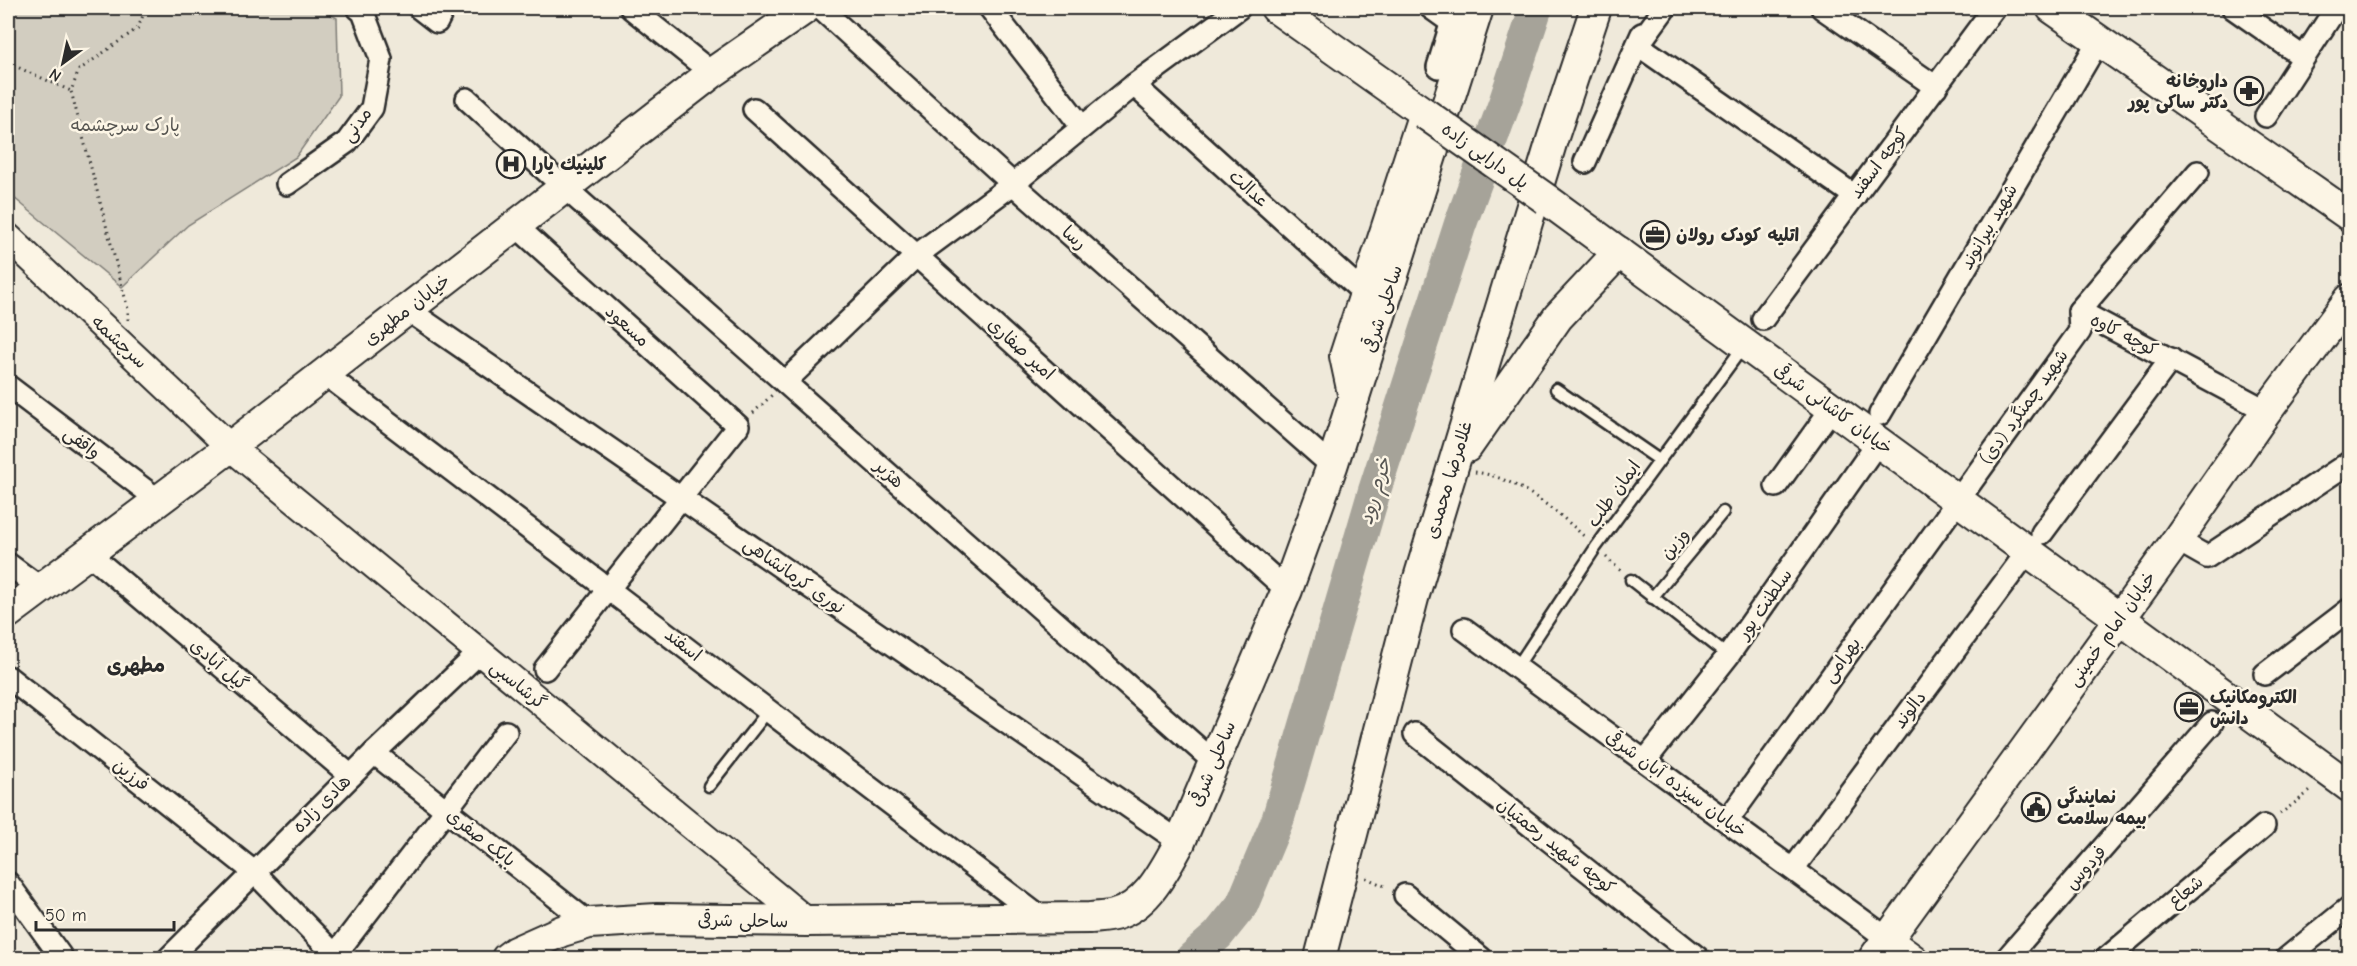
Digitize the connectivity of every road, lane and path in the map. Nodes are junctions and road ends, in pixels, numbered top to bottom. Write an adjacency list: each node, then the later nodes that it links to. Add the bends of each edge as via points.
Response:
1 (146, 8): 30 (path, via 138,28 80,70)
2 (358, 8): 38 (street, مدنی, via 381,59 372,108 347,142)
3 (419, 8): 4 (street, via 437,22)
4 (444, 8)
5 (631, 8): 27 (street)
6 (806, 8): 27 (main road, خیابان مطهری)
7 (820, 8): 39 (street, رسا)
8 (990, 8): 35 (street)
9 (1239, 8): 28 (street)
10 (1276, 8): 33 (main road)
11 (1431, 8): 21 (street)
12 (1478, 8): 60 (main road, ساحلی شرقی)
13 (1596, 8): 69 (main road, غلامرضا محمدی)
14 (1651, 8): 23 (street)
15 (1665, 8): 23 (street)
16 (1822, 8): 29 (street)
17 (1994, 8): 29 (street, کوچه اسفند)
18 (2052, 8): 22 (main road)
19 (2232, 8): 24 (street)
20 (2336, 8): 24 (street)
21 (1454, 15): 26 (street)
22 (2099, 40): 43 (main road); 64 (street, شهید بیرانوند)
23 (1638, 45): 36 (street); 41 (street)
24 (2303, 57): 34 (street)
25 (8, 63): 30 (path)
26 (1438, 67)
27 (712, 73): 40 (main road, خیابان مطهری)
28 (1134, 84): 35 (street); 48 (street, عدالت)
29 (1936, 87): 41 (street, کوچه اسفند)
30 (71, 91): 53 (path, via 128,309 128,326)
31 (467, 99): 40 (street, هژبر)
32 (754, 109): 47 (street, امیر صفاری)
33 (1424, 113): 42 (main road, پل دارایی زاده, bridge); 48 (main road)
34 (2266, 116)
35 (1082, 127): 39 (street)
36 (1585, 162)
37 (2198, 172): 51 (street, کوچه کاوه)
38 (287, 184)
39 (1012, 184): 47 (street); 68 (street, رسا)
40 (564, 187): 44 (main road, خیابان مطهری); 57 (street, هژبر)
41 (1855, 196): 52 (street, کوچه اسفند)
42 (1546, 199): 46 (main road, خیابان کاشانی شرقی)
43 (2349, 216)
44 (515, 225): 50 (main road, خیابان مطهری); 63 (street, مسعود)
45 (8, 237): 53 (street, سرچشمه)
46 (1619, 252): 54 (main road, خیابان کاشانی شرقی); 69 (main road, via 1558,317)
47 (917, 255): 57 (street); 83 (street, امیر صفاری)
48 (1364, 293): 60 (main road, via 1345,356)
49 (2349, 299): 62 (main road, خیابان امام خمینی)
50 (408, 310): 56 (main road, خیابان مطهری); 71 (street, نوری کرمانشاهی)
51 (2079, 311): 55 (street, کوچه کاوه); 73 (street, شهید چمنگرد (دی), via 2080,331)
52 (1763, 319)
53 (120, 344): 65 (street, سرچشمه)
54 (1745, 344): 61 (main road, خیابان کاشانی شرقی); 66 (lane, ایمان طلب)
55 (2171, 359): 62 (street); 76 (street, کوچه کاوه)
56 (325, 374): 65 (main road, خیابان مطهری); 81 (street, اسفند)
57 (785, 382): 63 (path); 101 (street, هژبر)
58 (8, 386): 72 (street, واقفی)
59 (1556, 389): 66 (lane)
60 (1354, 400): 68 (main road, ساحلی شرقی)
61 (1832, 408): 64 (main road, خیابان کاشانی شرقی); 70 (street)
62 (2267, 411): 75 (main road, خیابان امام خمینی)
63 (738, 426): 71 (street)
64 (1879, 428): 73 (main road, خیابان کاشانی شرقی); 90 (street, سلطنت پور)
65 (230, 447): 72 (main road, خیابان مطهری); 89 (street, گرشاسبی)
66 (1659, 460): 77 (lane, ایمان طلب)
67 (2349, 462): 75 (street, via 2207,557)
68 (1332, 466): 83 (main road, ساحلی شرقی)
69 (1452, 469): 77 (path, via 1489,474 1525,491 1568,521); 109 (main road, غلامرضا محمدی, via 1413,598)
70 (1776, 486)
71 (681, 498): 81 (street); 108 (street, نوری کرمانشاهی)
72 (158, 499): 78 (main road, خیابان مطهری)
73 (1957, 500): 76 (main road, خیابان کاشانی شرقی); 106 (street, بهرامی)
74 (1723, 512): 84 (lane, وزین)
75 (2177, 540): 87 (main road, خیابان امام خمینی)
76 (2035, 542): 87 (main road, خیابان کاشانی شرقی); 110 (street, دالوند)
77 (1596, 547): 80 (path); 91 (lane, ایمان طلب)
78 (88, 553): 82 (main road, خیابان مطهری); 102 (street, گیل آبادی)
79 (8, 564): 82 (street)
80 (1631, 580): 84 (lane)
81 (610, 588): 92 (street); 95 (street, اسفند)
82 (42, 589): 86 (main road, خیابان مطهری)
83 (1287, 590): 101 (main road, ساحلی شرقی)
84 (1652, 598): 90 (lane)
85 (2349, 609): 93 (street)
86 (8, 613)
87 (2120, 618): 103 (main road, خیابان کاشانی شرقی); 118 (main road, خیابان امام خمینی)
88 (1464, 629): 91 (street, خیابان سیزده آبان شرقی)
89 (478, 653): 99 (street, هادی زاده); 116 (street, گرشاسبی)
90 (1728, 656): 100 (street, سلطنت پور)
91 (1517, 668): 100 (street, خیابان سیزده آبان شرقی)
92 (546, 669)
93 (2265, 674)
94 (8, 677): 111 (street, فرزین)
95 (768, 711): 104 (lane); 115 (street, اسفند)
96 (2212, 723): 127 (street, فردوس)
97 (506, 732): 105 (street)
98 (1415, 734): 125 (street, کوچه شهید رحمتیان)
99 (374, 753): 102 (street, هادی زاده); 105 (street, بابک صفری)
100 (1645, 761): 106 (street, خیابان سیزده آبان شرقی)
101 (1214, 762): 108 (main road, ساحلی شرقی)
102 (351, 776): 111 (street, هادی زاده)
103 (2341, 780): 107 (path)
104 (709, 786)
105 (446, 810): 117 (street, بابک صفری); 119 (street)
106 (1727, 821): 110 (street, خیابان سیزده آبان شرقی)
107 (2264, 826): 128 (street, شعاع)
108 (1180, 842): 115 (main road, ساحلی شرقی, via 1159,879 1140,902 1116,915)
109 (1344, 868): 113 (path); 123 (main road, غلامرضا محمدی)
110 (1793, 869): 118 (street, خیابان سیزده آبان شرقی)
111 (254, 872): 119 (street, فرزین); 121 (street, هادی زاده)
112 (8, 883): 120 (street)
113 (1406, 896): 124 (street)
114 (2349, 908): 129 (street)
115 (1040, 917): 116 (main road, ساحلی شرقی)
116 (807, 921): 117 (main road, ساحلی شرقی)
117 (589, 923): 122 (main road, ساحلی شرقی, via 562,931)
118 (1881, 949): 126 (street)
119 (337, 957)
120 (62, 958)
121 (169, 958)
122 (507, 958)
123 (1320, 958)
124 (1481, 958)
125 (1698, 958)
126 (1914, 958)
127 (2007, 958)
128 (2107, 958)
129 (2287, 958)

